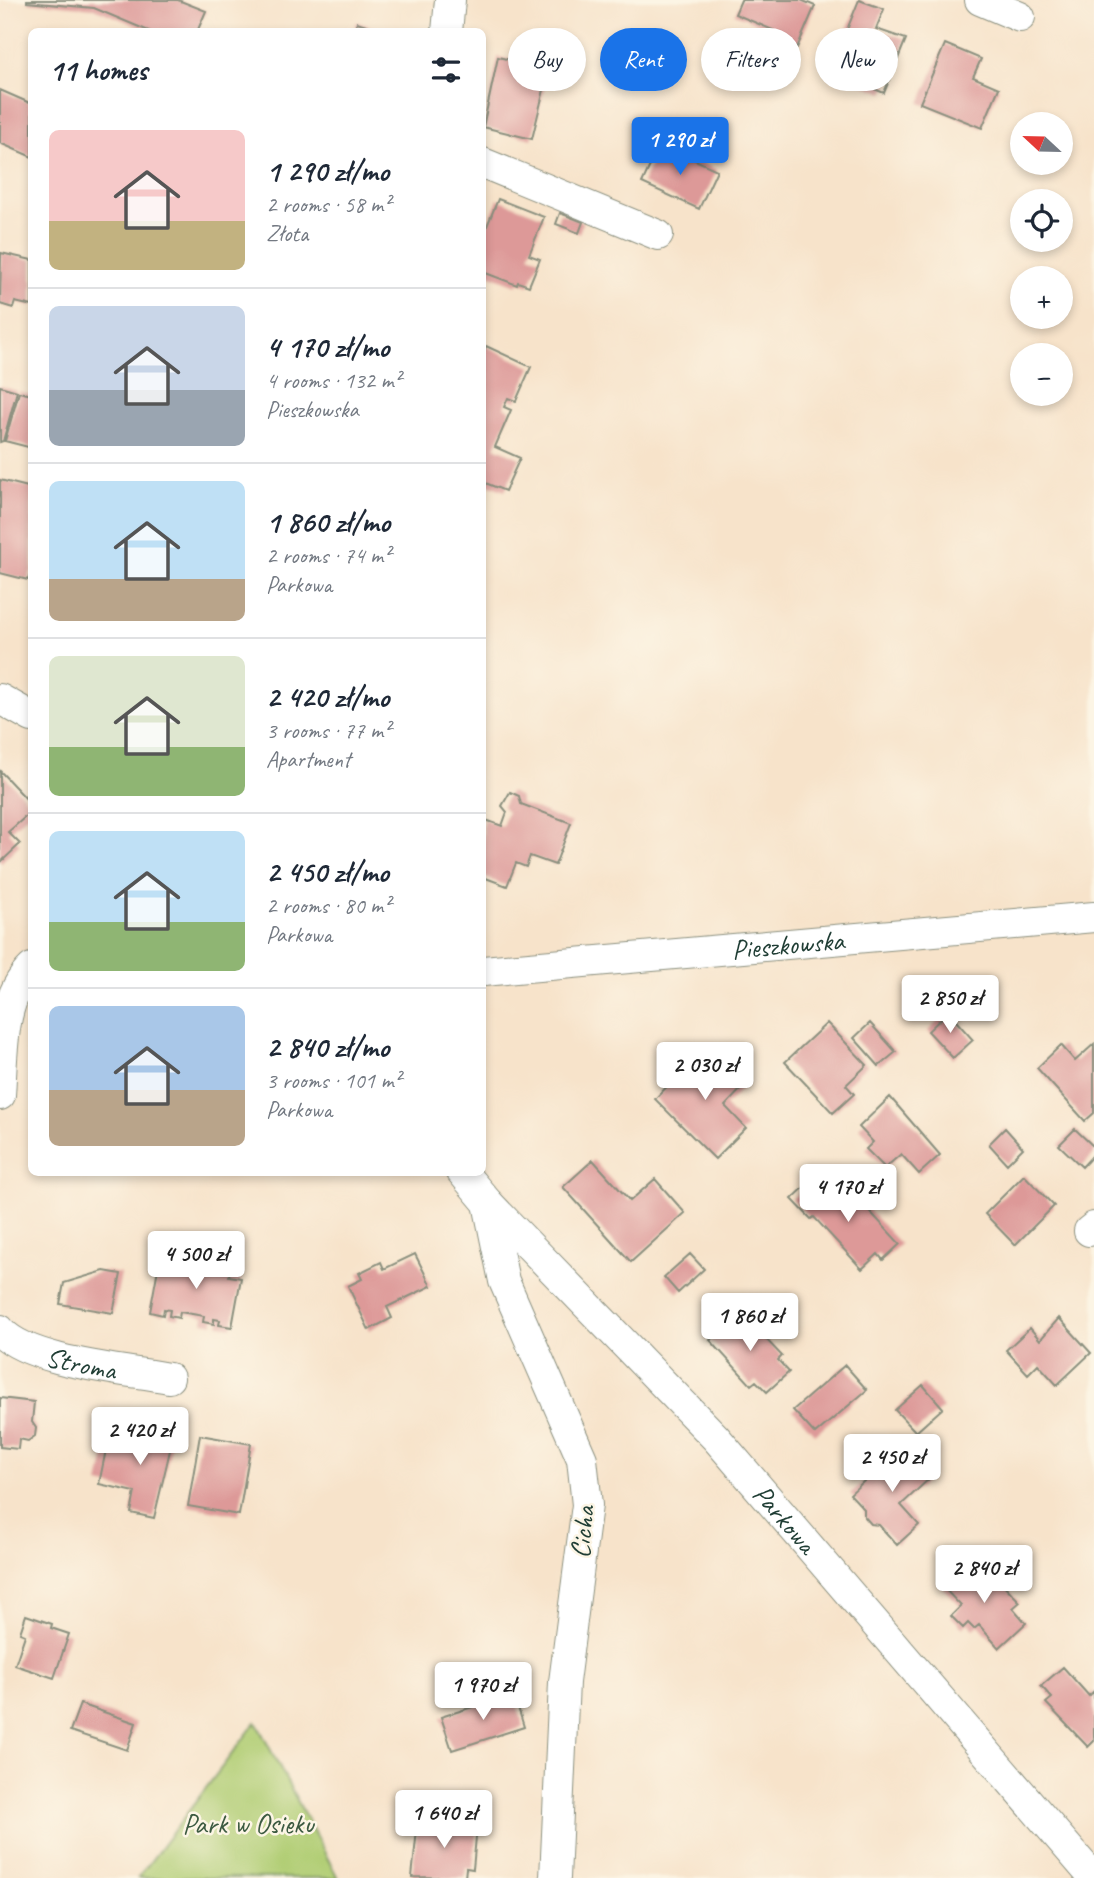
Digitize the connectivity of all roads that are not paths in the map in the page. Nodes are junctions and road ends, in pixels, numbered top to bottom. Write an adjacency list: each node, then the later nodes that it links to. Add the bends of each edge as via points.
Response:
1 (450, 0): 4 (street)
2 (980, 0): 3 (street)
3 (1020, 17)
4 (447, 28)
5 (486, 164): 6 (street)
6 (658, 235)
7 (0, 699): 8 (street)
8 (28, 715)
9 (1094, 917): 11 (street, Pieszkowska)
10 (28, 971): 12 (street, via 7,1009)
11 (486, 971)
12 (0, 1095)
13 (465, 1176): 14 (street, Parkowa)
14 (488, 1203): 17 (street, Cicha, via 504,1281 582,1459 585,1476 587,1505 565,1682); 18 (street, Parkowa, via 716,1437)
15 (0, 1330): 16 (street, Stroma, via 34,1353)
16 (169, 1378)
17 (555, 1878)
18 (1094, 1878)

